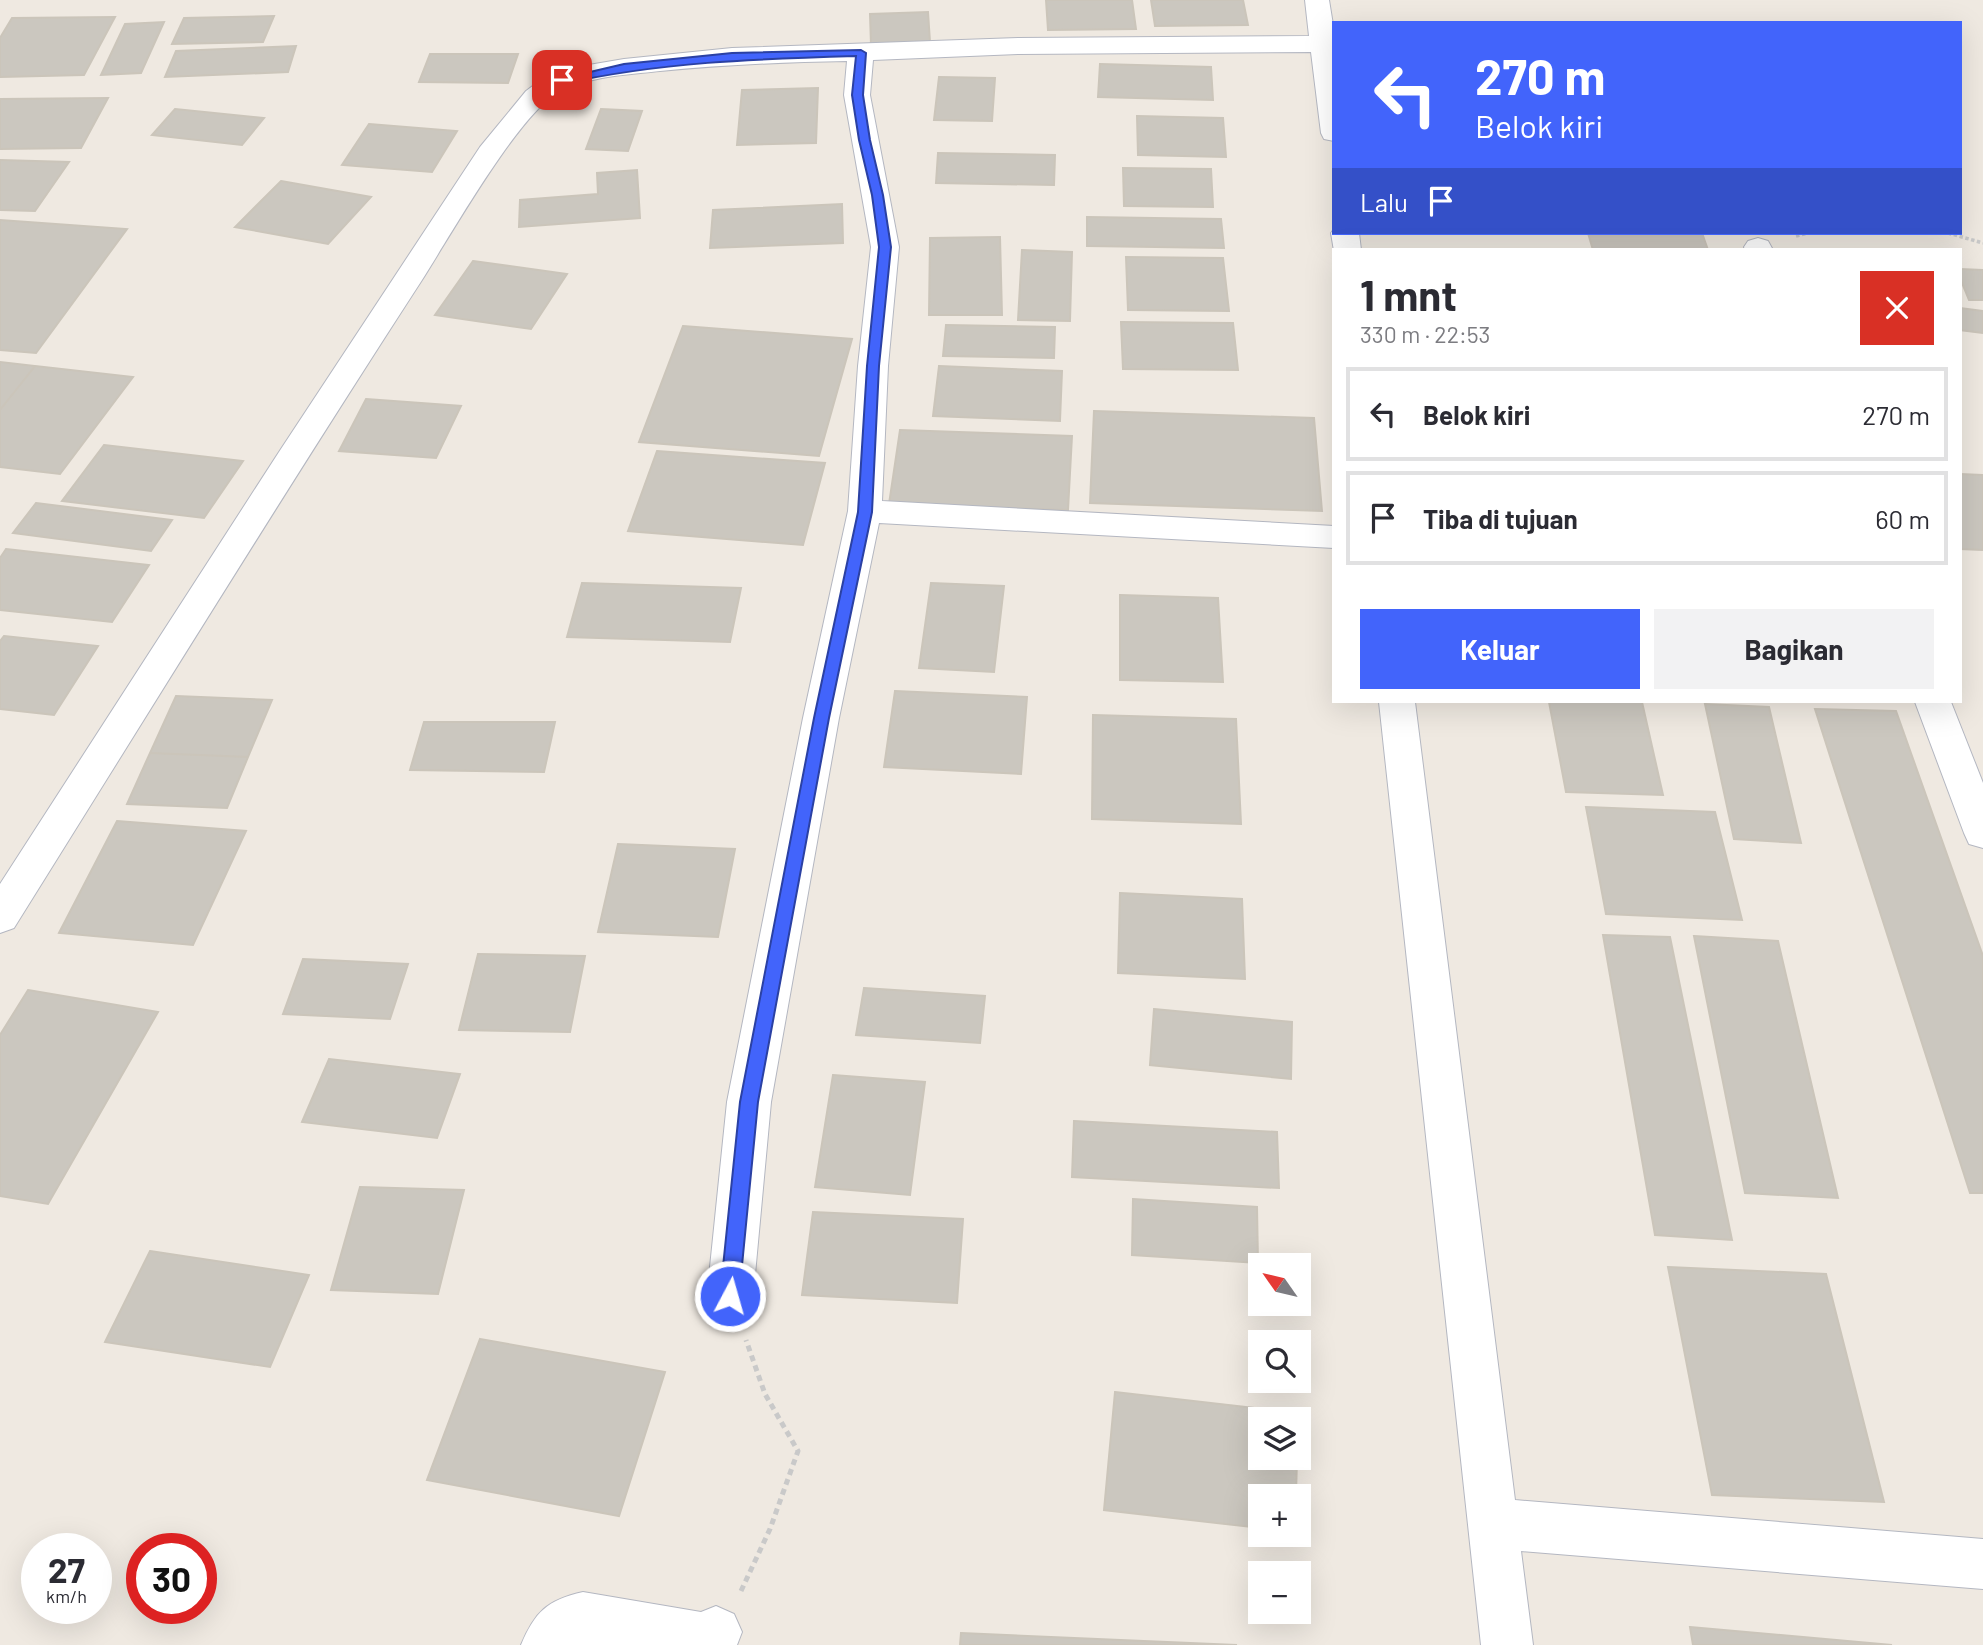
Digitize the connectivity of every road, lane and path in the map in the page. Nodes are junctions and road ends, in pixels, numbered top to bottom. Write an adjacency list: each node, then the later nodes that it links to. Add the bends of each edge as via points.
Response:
1 (1317, 0): 2 (street)
2 (1324, 44): 3 (street, via 1018,46); 4 (street)
3 (861, 53): 7 (street, via 857,95 885,247); 12 (street, via 732,56 624,67 569,78 535,97 494,147 290,458)
4 (1332, 115)
5 (1955, 235): 6 (path)
6 (1983, 243)
7 (865, 512): 8 (street); 13 (street, via 749,1102)
8 (1332, 537)
9 (1397, 703): 14 (street)
10 (1933, 703): 11 (street)
11 (1983, 833)
12 (0, 917)
13 (730, 1296): 16 (path, via 765,1394 798,1451 770,1529)
14 (1492, 1522): 15 (street); 18 (street)
15 (1983, 1564)
16 (716, 1632): 17 (street, via 706,1639 583,1618 566,1621)
17 (547, 1645)
18 (1507, 1645)

